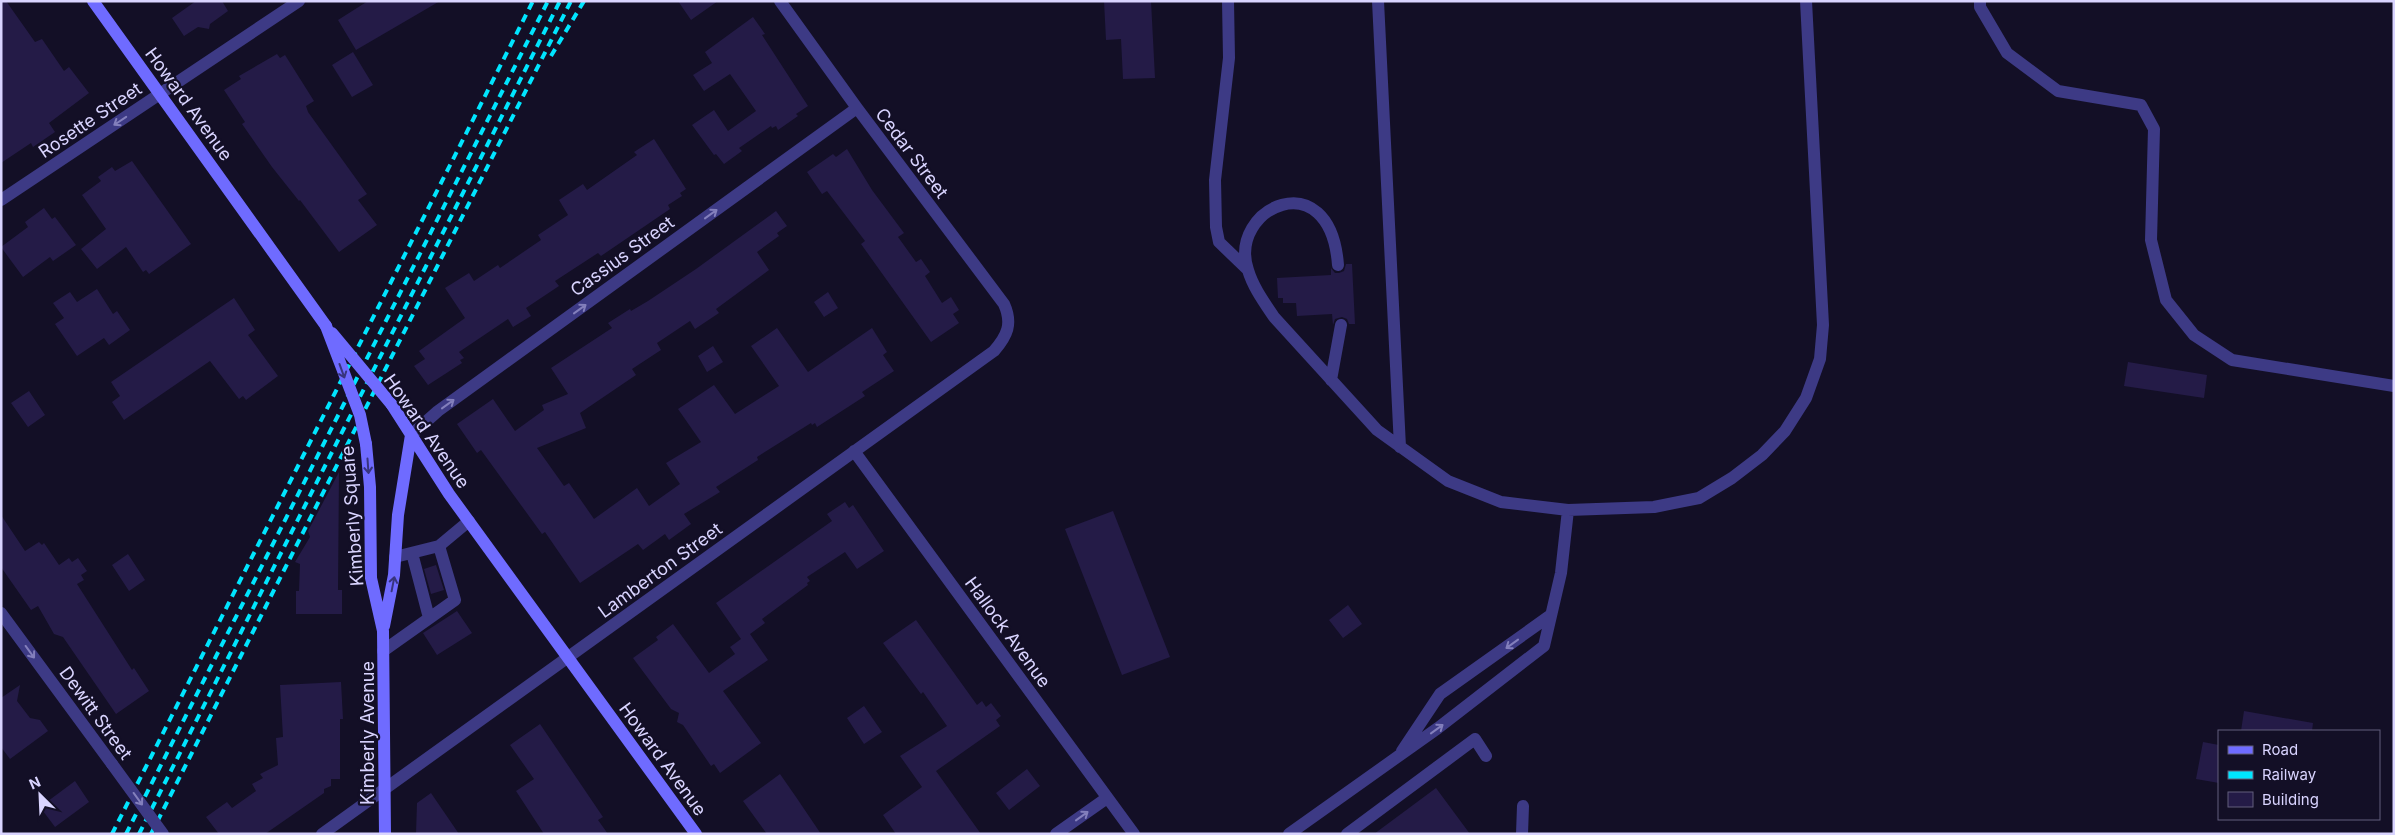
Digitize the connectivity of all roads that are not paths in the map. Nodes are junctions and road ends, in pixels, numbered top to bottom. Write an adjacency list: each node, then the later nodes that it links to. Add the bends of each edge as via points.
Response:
1 (93, 1): 8 (main road, Howard Avenue)
2 (298, 1): 8 (street, Rosette Street)
3 (780, 1): 9 (street, Cedar Street)
4 (1228, 1): 12 (street, via 1229,58 1215,180 1216,227 1219,242)
5 (1378, 1): 19 (street)
6 (1806, 1): 21 (street, via 1823,325 1820,359 1806,398 1785,431 1762,455 1699,498 1654,507)
7 (1980, 1): 17 (street, via 1980,7 2007,53 2058,91 2141,105 2154,129 2151,240 2166,300 2194,335 2232,360)
8 (160, 94): 10 (street, Rosette Street, one-way to 10); 14 (main road, Howard Avenue)
9 (857, 108): 15 (street, Cedar Street, via 1004,304 1009,314); 18 (street, Cassius Street, one-way to 9, via 446,406)
10 (1, 200)
11 (1338, 265): 12 (street, via 1337,246 1326,220 1311,207 1297,202 1279,204 1264,213 1248,238)
12 (1247, 269): 16 (street, via 1260,297 1274,316)
13 (1341, 325): 16 (street)
14 (326, 326): 18 (main road, Howard Avenue, bridge, via 392,405); 29 (main road, Kimberly Square, one-way to 29, bridge, via 360,415 366,444 372,578)
15 (1009, 327): 20 (street, Lamberton Street, via 1005,339 994,351)
16 (1331, 380): 19 (street, via 1377,430)
17 (2394, 386)
18 (411, 435): 22 (main road, Howard Avenue); 25 (main road, Kimberly Square)
19 (1400, 447): 21 (street, via 1448,481 1501,502)
20 (854, 451): 31 (street, Lamberton Street); 35 (street, Hallock Avenue)
21 (1568, 510): 27 (street, via 1561,573)
22 (469, 521): 23 (street); 31 (main road, Howard Avenue)
23 (439, 546): 24 (street); 28 (street, via 455,600)
24 (412, 553): 25 (street); 28 (street)
25 (395, 557): 29 (main road, Kimberly Square, one-way to 25)
26 (1, 613): 37 (street, Dewitt Street, one-way to 37, bridge)
27 (1551, 615): 33 (street, one-way to 33, via 1440,694); 33 (street, one-way to 27, via 1544,646)
28 (429, 618): 30 (street)
29 (383, 632): 30 (main road, Kimberly Avenue)
30 (383, 651): 34 (main road, Kimberly Avenue)
31 (568, 658): 34 (street, Lamberton Street); 40 (main road, Howard Avenue)
32 (1486, 756): 44 (street, via 1475,739)
33 (1397, 757): 43 (street)
34 (384, 789): 38 (street, Lamberton Street); 39 (main road, Kimberly Avenue)
35 (1107, 798): 41 (street, one-way to 35); 42 (street, Hallock Avenue)
36 (1523, 806): 45 (street)
37 (164, 834)
38 (322, 834)
39 (385, 834)
40 (696, 834)
41 (1056, 834)
42 (1134, 834)
43 (1289, 834)
44 (1347, 834)
45 (1522, 834)

